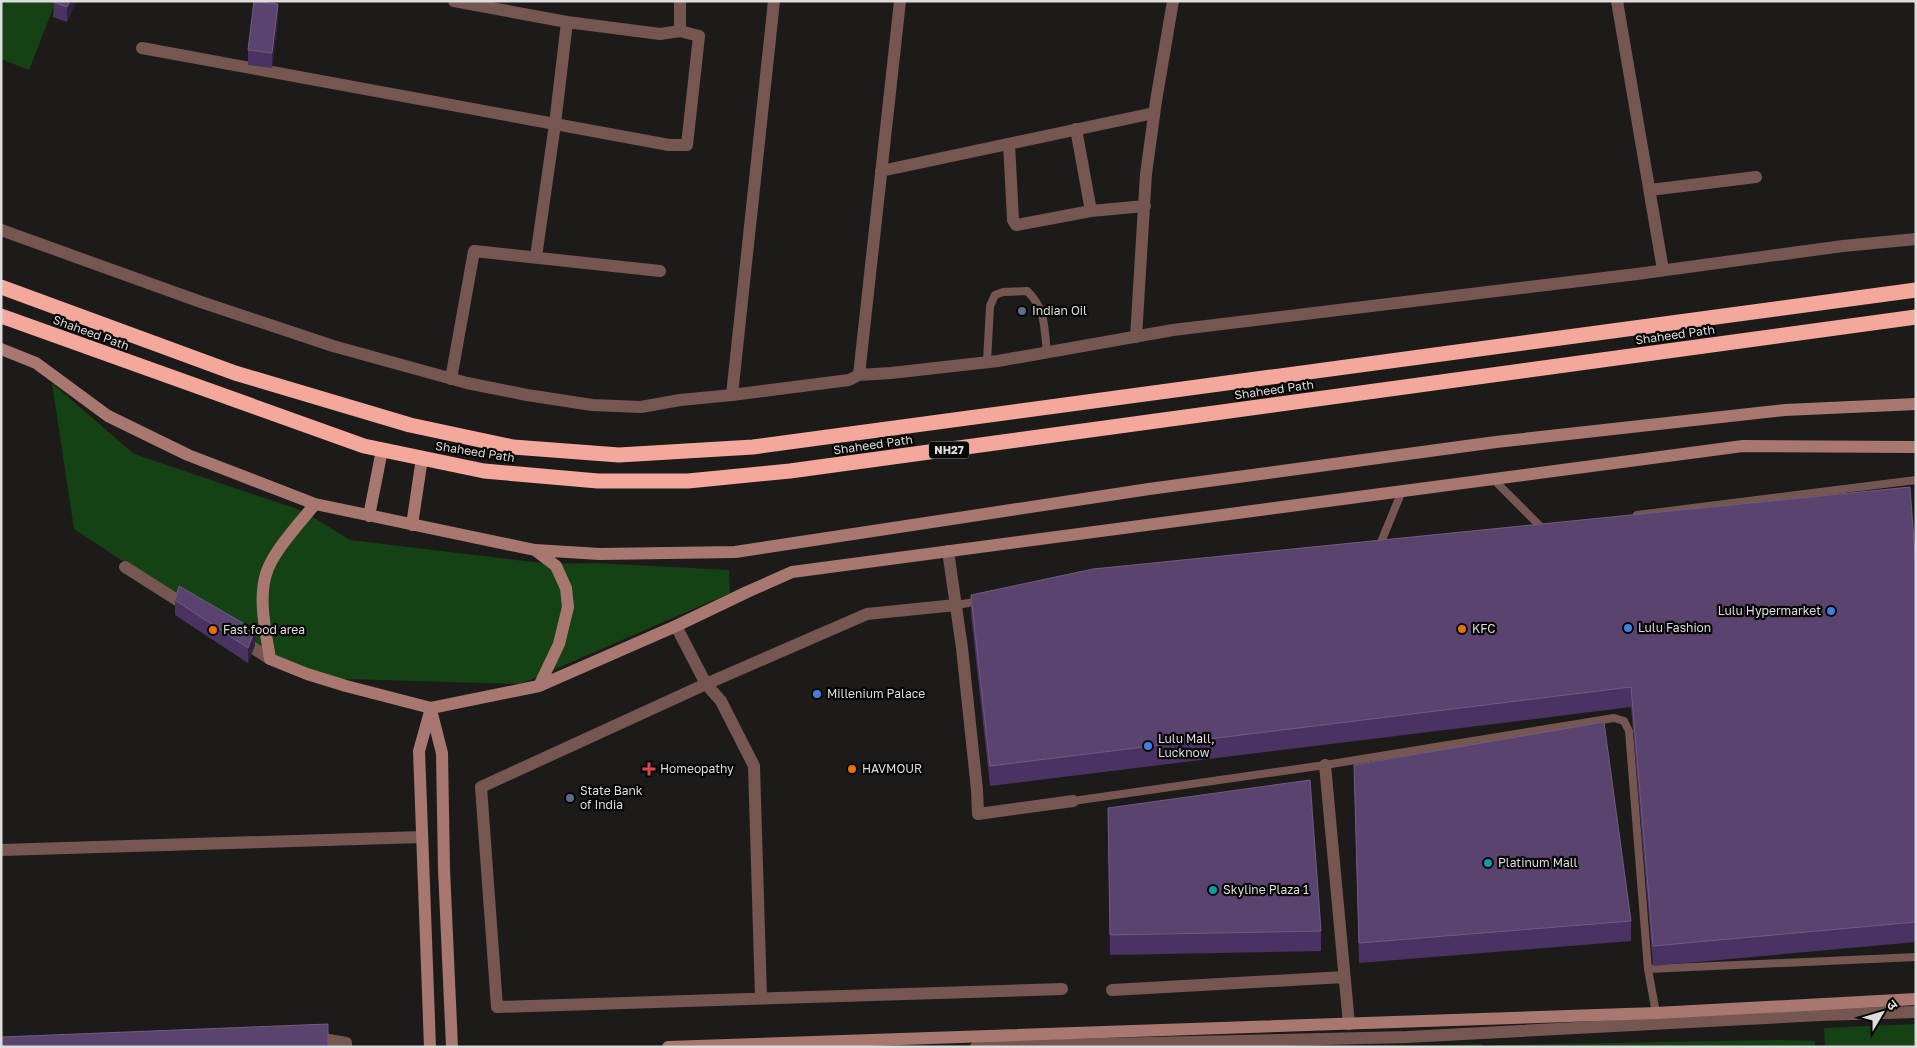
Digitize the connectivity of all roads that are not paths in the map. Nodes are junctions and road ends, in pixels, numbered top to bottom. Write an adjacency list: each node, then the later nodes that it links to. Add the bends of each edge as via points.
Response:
1 (454, 1): 7 (street)
2 (680, 1): 8 (street)
3 (774, 1): 34 (street)
4 (900, 1): 14 (street)
5 (1173, 1): 10 (street)
6 (1617, 1): 16 (street)
7 (567, 22): 8 (street, via 660,34); 11 (street)
8 (680, 31): 11 (street, via 699,36 687,145 669,145)
9 (142, 48): 11 (street)
10 (1154, 113): 12 (street); 17 (street)
11 (555, 124): 21 (street)
12 (1076, 130): 13 (street); 18 (street)
13 (1009, 144): 14 (street); 18 (street, via 1013,220 1016,224)
14 (881, 171): 32 (street)
15 (1756, 177): 16 (street)
16 (1650, 190): 22 (street)
17 (1145, 206): 18 (street); 28 (street)
18 (1091, 211)
19 (1, 230): 33 (street, via 333,346)
20 (1916, 239): 22 (street)
21 (536, 258): 23 (street); 33 (street, via 474,251)
22 (1663, 270): 28 (street)
23 (660, 271)
24 (1, 288): 25 (highway, Shaheed Path / NH27, via 235,373 410,425 513,447 619,454 753,447)
25 (1916, 290)
26 (1, 316): 37 (highway, Shaheed Path / NH27)
27 (1916, 317): 38 (highway, Shaheed Path / NH27, via 762,474 688,481 598,481 484,471)
28 (1136, 337): 30 (street)
29 (1, 349): 42 (street, via 36,363 108,416 188,455)
30 (1047, 352): 31 (street); 31 (lane, via 1043,316 1037,300 1027,291 1003,292 995,295 990,306)
31 (987, 362): 32 (street)
32 (859, 375): 34 (street, via 849,380)
33 (451, 379): 34 (street, via 592,405 640,407)
34 (732, 395)
35 (1916, 404): 52 (street, via 1785,410 1496,442 1139,491 735,552 600,554)
36 (1916, 447): 39 (street, via 1743,446)
37 (382, 450): 38 (highway, Shaheed Path / NH27); 43 (street)
38 (422, 458): 45 (street)
39 (1494, 479): 41 (street); 47 (lane)
40 (1916, 480): 44 (lane)
41 (1402, 491): 50 (lane); 53 (street)
42 (315, 504): 43 (street); 60 (street, via 284,541 266,573 263,598)
43 (369, 516): 45 (street)
44 (1630, 516)
45 (412, 524): 52 (street)
46 (1551, 526): 47 (lane)
47 (1541, 527): 48 (lane)
48 (1532, 528)
49 (1389, 546): 50 (lane)
50 (1379, 547): 51 (lane)
51 (1370, 548)
52 (535, 550): 62 (street, via 556,566 566,588 568,607 560,644)
53 (948, 552): 56 (street); 58 (street, via 792,572)
54 (125, 567): 57 (street)
55 (993, 599): 56 (lane)
56 (956, 605): 61 (street, via 867,614); 65 (street, via 978,814)
57 (196, 612)
58 (676, 626): 61 (street); 62 (street)
59 (229, 633): 60 (street)
60 (270, 659): 63 (street, via 346,686)
61 (706, 684): 73 (street, via 722,701 754,766); 73 (street, via 481,787 497,1007)
62 (539, 686): 63 (street)
63 (431, 708): 66 (street, via 419,751); 81 (street, via 442,753)
64 (1326, 765): 65 (lane); 69 (lane, via 1614,718 1624,721 1629,731); 70 (street)
65 (1073, 801)
66 (422, 837): 67 (street); 80 (street)
67 (1, 850)
68 (1916, 957): 69 (lane)
69 (1648, 968): 76 (lane)
70 (1344, 976): 72 (street); 77 (street)
71 (1062, 989): 73 (street)
72 (1112, 990)
73 (760, 997)
74 (1916, 999): 76 (street)
75 (1916, 1012): 83 (street, via 1407,1038)
76 (1656, 1013): 77 (street)
77 (1349, 1024): 82 (street)
78 (301, 1035): 79 (street, via 346,1043)
79 (346, 1047)
80 (430, 1047)
81 (452, 1047)
82 (668, 1047)
83 (976, 1047)

